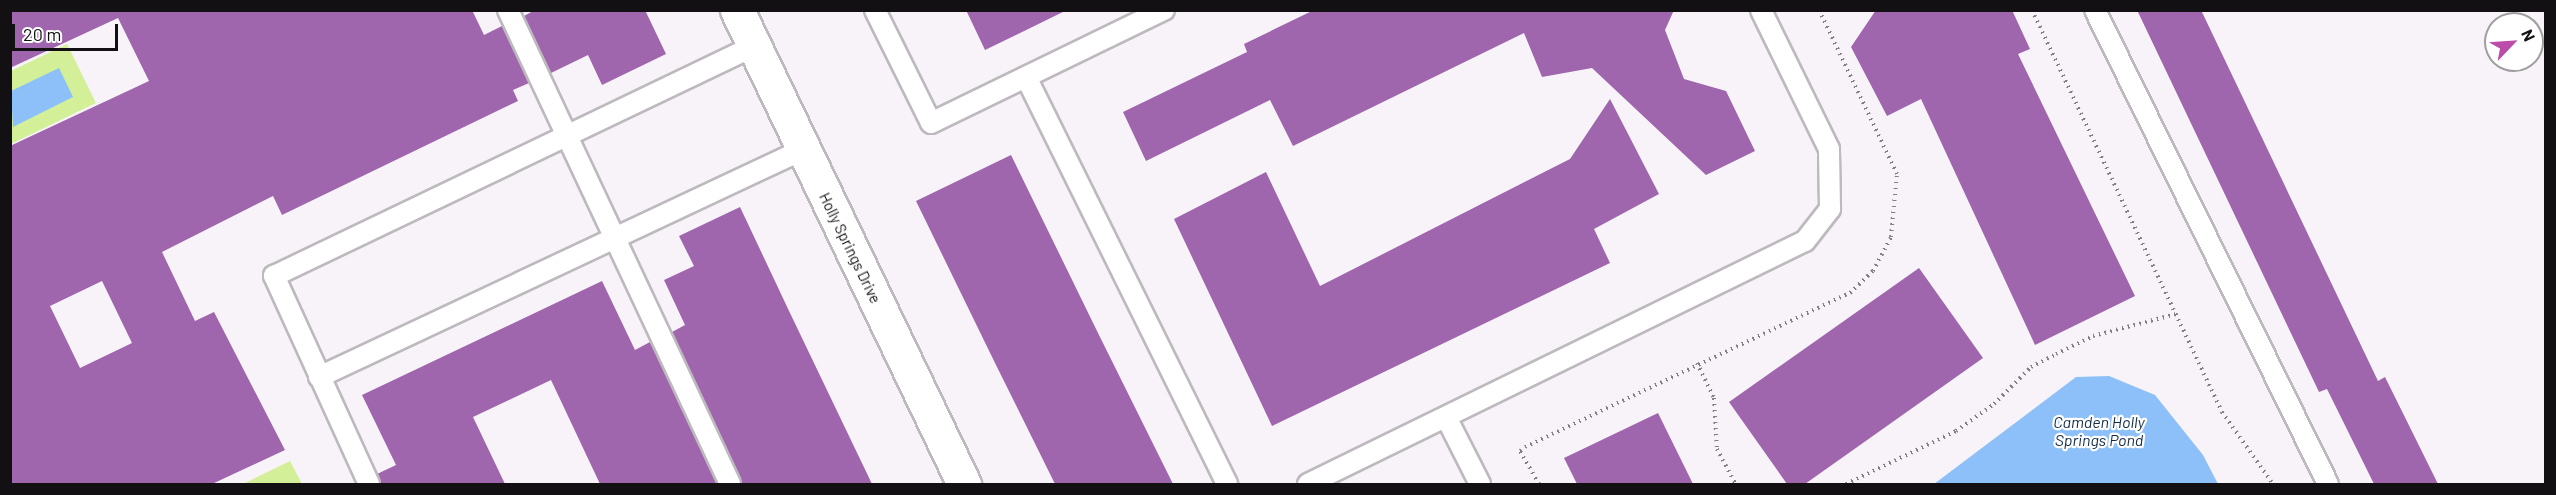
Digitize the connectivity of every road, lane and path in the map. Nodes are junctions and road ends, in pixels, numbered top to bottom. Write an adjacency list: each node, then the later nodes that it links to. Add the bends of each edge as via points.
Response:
1 (508, 10): 10 (lane)
2 (737, 10): 8 (street, Holly Springs Drive)
3 (875, 10): 9 (lane, via 931,123)
4 (1164, 10): 9 (lane)
5 (1761, 10): 16 (lane, via 1829,148 1830,209 1805,241)
6 (2032, 10): 13 (path)
7 (2095, 10): 26 (lane)
8 (754, 46): 10 (lane); 11 (street, Holly Springs Drive)
9 (1026, 77): 20 (lane)
10 (568, 136): 12 (lane); 15 (lane, via 274,276)
11 (802, 150): 12 (lane); 19 (street, Holly Springs Drive)
12 (613, 238): 15 (lane); 18 (lane)
13 (2176, 314): 24 (path, via 2093,336 2056,354 2031,367 1994,405 1956,431); 25 (path, via 2222,412)
14 (1697, 363): 23 (path, via 1714,398 1717,449)
15 (319, 378): 17 (lane)
16 (1446, 417): 21 (lane); 22 (lane)
17 (369, 484)
18 (730, 484)
19 (964, 484)
20 (1227, 484)
21 (1308, 484)
22 (1480, 484)
23 (1736, 484)
24 (1846, 484)
25 (2272, 484)
26 (2328, 484)

